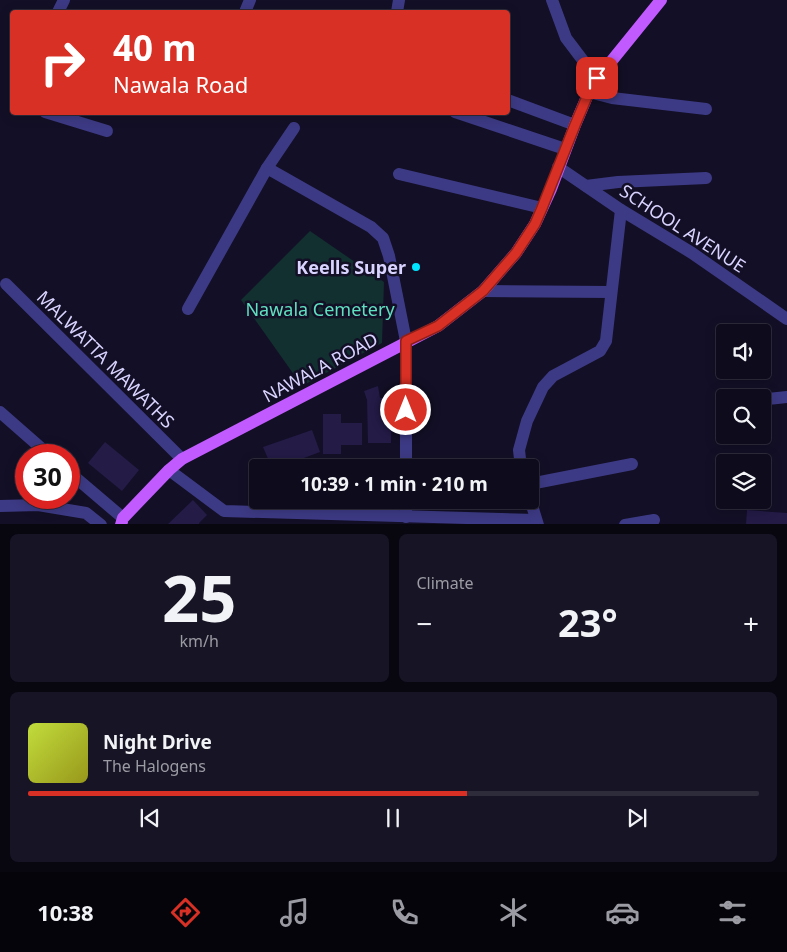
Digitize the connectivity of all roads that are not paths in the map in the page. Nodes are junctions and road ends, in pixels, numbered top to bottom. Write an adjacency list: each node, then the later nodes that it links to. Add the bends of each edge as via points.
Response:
1 (552, 0): 3 (street, via 566,38)
2 (661, 0): 3 (main road, NAWALA ROAD)
3 (597, 78): 4 (main road, NAWALA ROAD)
4 (589, 92): 6 (street, via 612,98); 9 (main road, NAWALA ROAD)
5 (510, 101): 9 (street)
6 (706, 109)
7 (55, 115): 11 (street)
8 (464, 115): 12 (street)
9 (575, 125): 12 (main road, NAWALA ROAD)
10 (294, 128): 14 (street)
11 (107, 131)
12 (565, 149): 13 (main road, NAWALA ROAD)
13 (558, 167): 17 (street, SCHOOL AVENUE); 18 (main road, NAWALA ROAD)
14 (267, 168): 23 (street); 25 (street, via 372,227 384,238)
15 (399, 174): 18 (street)
16 (706, 178): 17 (street)
17 (586, 186): 19 (street, SCHOOL AVENUE)
18 (542, 208): 21 (main road, NAWALA ROAD, via 516,253)
19 (621, 210): 22 (street); 24 (street, SCHOOL AVENUE, via 692,253)
20 (6, 284): 30 (street, MALWATTA MAWATHS)
21 (483, 291): 22 (street); 25 (main road, NAWALA ROAD, via 438,326)
22 (611, 292): 32 (street, via 606,341 600,351 553,376 542,387 527,421)
23 (188, 309)
24 (787, 319)
25 (406, 341): 30 (main road, NAWALA ROAD); 31 (street)
26 (787, 397): 27 (street)
27 (771, 399)
28 (0, 412): 29 (street)
29 (36, 444)
30 (182, 459): 34 (main road, NAWALA ROAD)
31 (406, 459)
32 (520, 459)
33 (632, 464): 36 (street)
34 (169, 470): 40 (street, via 224,511); 42 (main road, NAWALA ROAD)
35 (80, 482): 42 (street)
36 (539, 482)
37 (0, 506): 44 (street, via 38,505 86,513)
38 (406, 509): 40 (street)
39 (533, 509): 43 (street)
40 (406, 517): 43 (street)
41 (654, 520): 45 (street)
42 (122, 521)
43 (537, 522)
44 (100, 524)
45 (625, 524)

